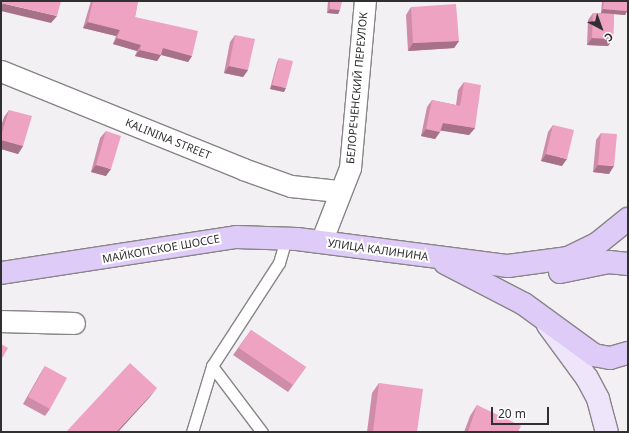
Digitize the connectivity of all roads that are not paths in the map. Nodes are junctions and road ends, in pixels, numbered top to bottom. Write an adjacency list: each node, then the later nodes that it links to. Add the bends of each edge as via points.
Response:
1 (365, 1): 3 (street, БЕЛОРЕЧЕНСКИЙ ПЕРЕУЛОК, via 350,168)
2 (1, 71): 3 (street, KALININA STREET, via 243,169 291,186)
3 (338, 191): 6 (street, БЕЛОРЕЧЕНСКИЙ ПЕРЕУЛОК)
4 (628, 219): 9 (main road, УЛИЦА КАЛИНИНА, via 597,244 568,258)
5 (286, 239): 6 (main road, МАЙКОПСКОЕ ШОССЕ); 10 (main road, МАЙКОПСКОЕ ШОССЕ, via 236,237); 15 (lane, via 279,263)
6 (321, 242): 7 (main road, УЛИЦА КАЛИНИНА)
7 (435, 258): 9 (main road, УЛИЦА КАЛИНИНА); 11 (main road, УЛИЦА КАЛИНИНА, via 497,288)
8 (628, 264): 9 (main road, УЛИЦА КАЛИНИНА, via 609,262 551,273)
9 (508, 266)
10 (1, 273)
11 (541, 316): 14 (main road, УЛИЦА КАЛИНИНА, via 594,355 610,358); 18 (main road, УЛИЦА КАЛИНИНА, via 587,378 598,399)
12 (1, 321): 13 (street)
13 (74, 323)
14 (628, 353)
15 (212, 366): 16 (lane); 17 (lane)
16 (192, 432)
17 (262, 432)
18 (607, 432)

